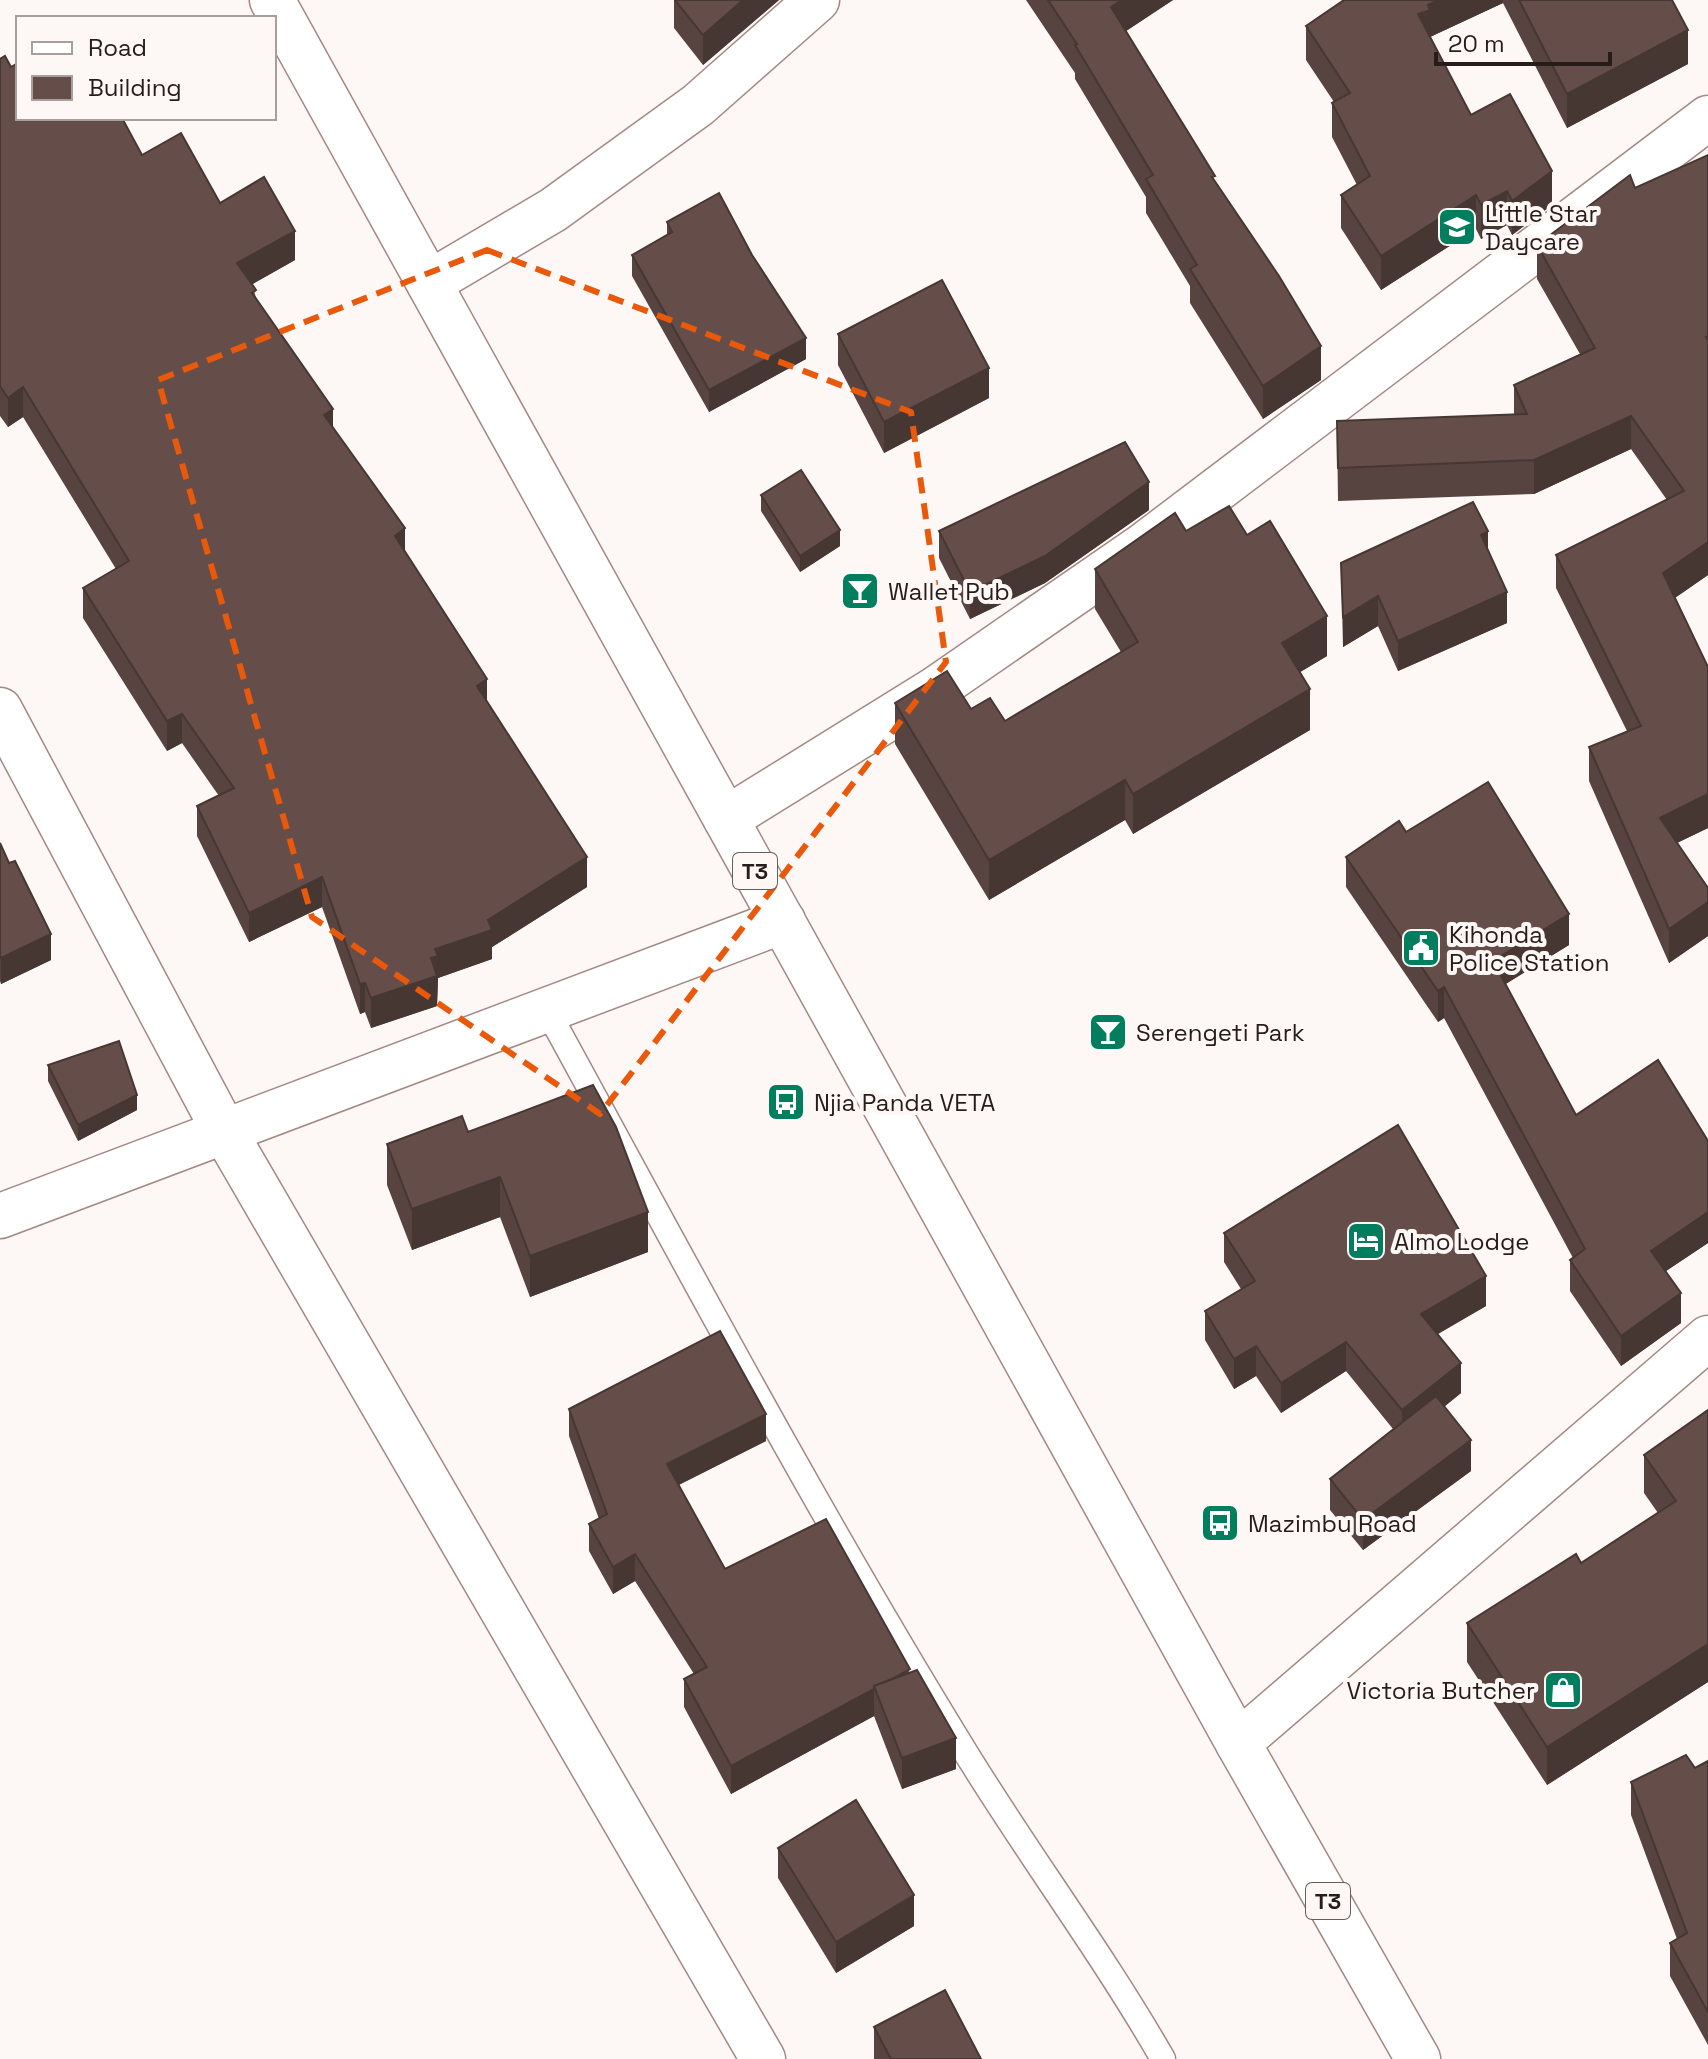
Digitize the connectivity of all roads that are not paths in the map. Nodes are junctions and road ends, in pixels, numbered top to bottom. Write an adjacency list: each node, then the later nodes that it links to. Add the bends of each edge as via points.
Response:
1 (272, 0): 4 (main road, T3)
2 (817, 0): 4 (main road, via 686,114 553,210)
3 (1708, 118): 6 (main road, via 1144,545 934,690)
4 (429, 283): 6 (main road, T3)
5 (0, 710): 9 (main road)
6 (726, 819): 7 (main road, T3)
7 (783, 921): 8 (main road); 12 (main road, T3)
8 (547, 1010): 9 (main road); 14 (lane, via 759,1399 962,1747 1118,1981)
9 (223, 1129): 10 (main road); 13 (main road)
10 (0, 1216)
11 (1708, 1338): 12 (main road)
12 (1238, 1743): 15 (main road, T3)
13 (763, 2059)
14 (1163, 2059)
15 (1418, 2059)

